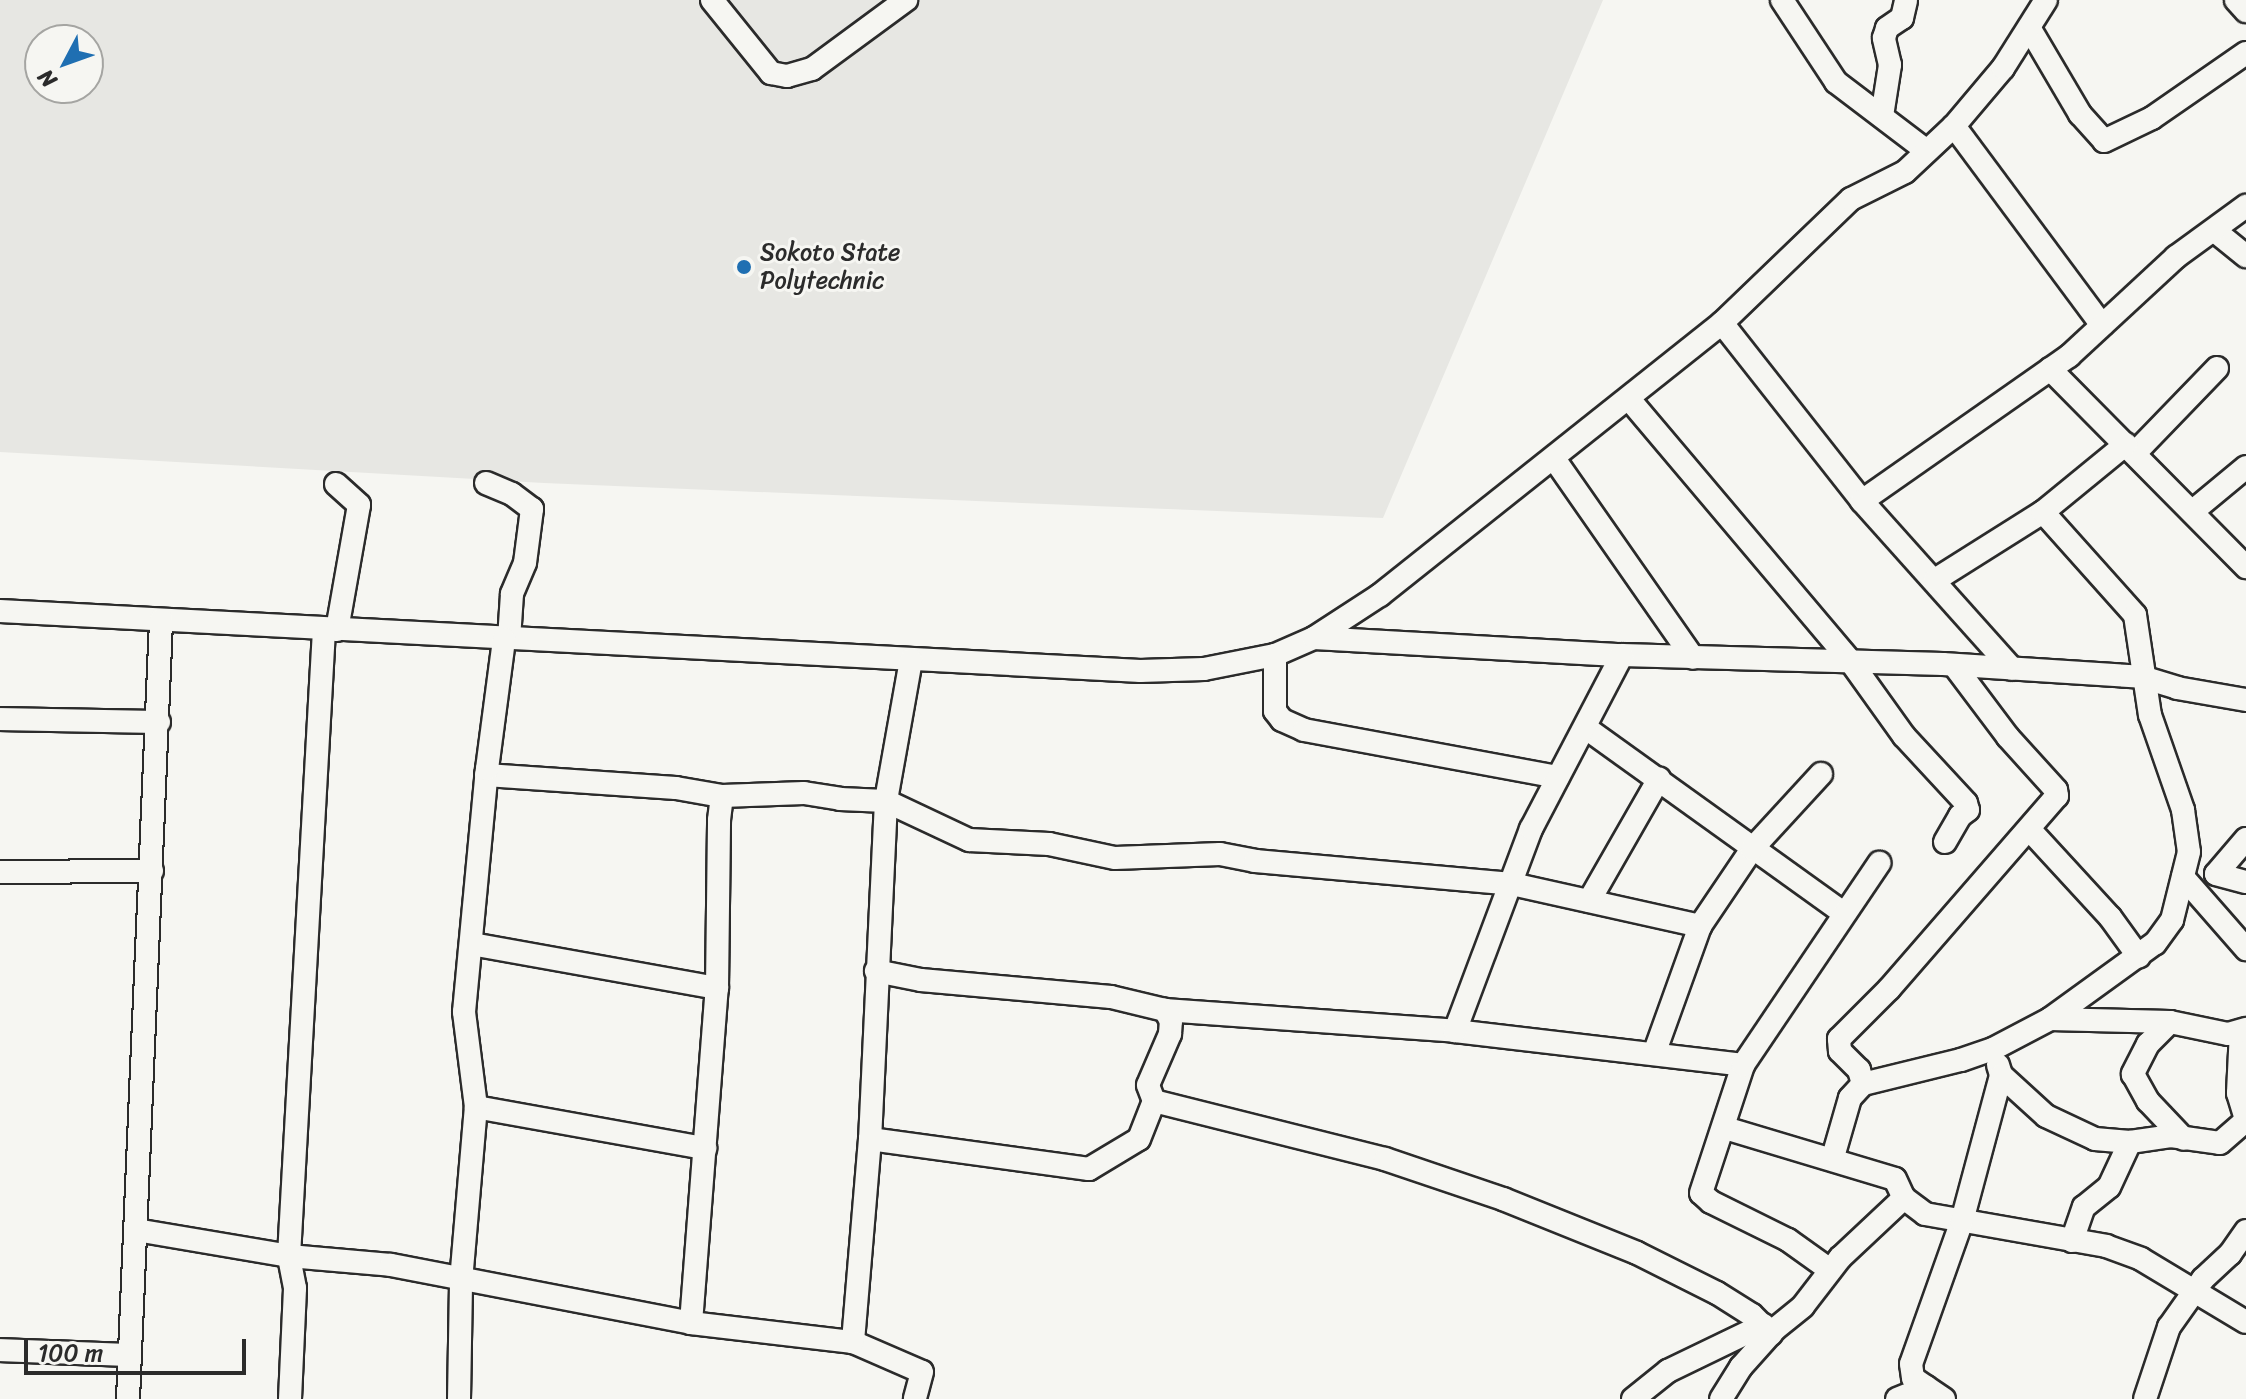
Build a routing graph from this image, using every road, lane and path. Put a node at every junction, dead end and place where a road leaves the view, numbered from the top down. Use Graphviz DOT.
graph roads {
  1 [pos="712,0"];
  2 [pos="1782,0"];
  3 [pos="1906,0"];
  4 [pos="2046,0"];
  5 [pos="2236,0"];
  6 [pos="903,1"];
  7 [pos="2246,11"];
  8 [pos="2030,29"];
  9 [pos="2244,60"];
  10 [pos="1882,116"];
  11 [pos="1954,126"];
  12 [pos="1927,151"];
  13 [pos="2246,206"];
  14 [pos="2215,231"];
  15 [pos="2246,256"];
  16 [pos="1722,323"];
  17 [pos="2102,325"];
  18 [pos="2217,368"];
  19 [pos="2050,369"];
  20 [pos="1629,399"];
  21 [pos="2130,448"];
  22 [pos="1555,460"];
  23 [pos="2246,467"];
  24 [pos="486,483"];
  25 [pos="336,484"];
  26 [pos="1862,501"];
  27 [pos="2193,511"];
  28 [pos="2043,512"];
  29 [pos="2246,567"];
  30 [pos="1935,580"];
  31 [pos="0,611"];
  32 [pos="161,620"];
  33 [pos="330,629"];
  34 [pos="1314,638"];
  35 [pos="507,639"];
  36 [pos="1275,655"];
  37 [pos="1622,655"];
  38 [pos="1693,658"];
  39 [pos="911,660"];
  40 [pos="1851,662"];
  41 [pos="1954,665"];
  42 [pos="2012,669"];
  43 [pos="2142,677"];
  44 [pos="2246,700"];
  45 [pos="0,719"];
  46 [pos="159,722"];
  47 [pos="1586,728"];
  48 [pos="1821,774"];
  49 [pos="486,775"];
  50 [pos="1558,777"];
  51 [pos="1659,779"];
  52 [pos="722,796"];
  53 [pos="886,801"];
  54 [pos="2029,829"];
  55 [pos="2246,839"];
  56 [pos="1945,842"];
  57 [pos="1752,849"];
  58 [pos="2189,852"];
  59 [pos="1879,863"];
  60 [pos="152,871"];
  61 [pos="0,872"];
  62 [pos="2216,874"];
  63 [pos="2183,877"];
  64 [pos="2246,882"];
  65 [pos="1512,884"];
  66 [pos="2246,899"];
  67 [pos="1589,901"];
  68 [pos="1843,913"];
  69 [pos="1700,926"];
  70 [pos="472,944"];
  71 [pos="2246,949"];
  72 [pos="2139,957"];
  73 [pos="876,971"];
  74 [pos="717,988"];
  75 [pos="1165,1010"];
  76 [pos="2050,1019"];
  77 [pos="2170,1022"];
  78 [pos="2244,1030"];
  79 [pos="1455,1031"];
  80 [pos="1993,1049"];
  81 [pos="1654,1054"];
  82 [pos="1743,1065"];
  83 [pos="2001,1075"];
  84 [pos="1863,1084"];
  85 [pos="1154,1101"];
  86 [pos="476,1107"];
  87 [pos="2246,1120"];
  88 [pos="1725,1128"];
  89 [pos="870,1139"];
  90 [pos="2184,1139"];
  91 [pos="2130,1142"];
  92 [pos="705,1148"];
  93 [pos="1833,1157"];
  94 [pos="1904,1198"];
  95 [pos="1962,1221"];
  96 [pos="136,1230"];
  97 [pos="2246,1231"];
  98 [pos="2072,1241"];
  99 [pos="289,1256"];
  100 [pos="1830,1270"];
  101 [pos="461,1281"];
  102 [pos="2192,1293"];
  103 [pos="2246,1322"];
  104 [pos="691,1323"];
  105 [pos="1767,1329"];
  106 [pos="853,1342"];
  107 [pos="0,1350"];
  108 [pos="130,1355"];
  109 [pos="1936,1393"];
  110 [pos="128,1399"];
  111 [pos="290,1399"];
  112 [pos="459,1399"];
  113 [pos="915,1399"];
  114 [pos="1633,1399"];
  115 [pos="1721,1399"];
  116 [pos="1897,1399"];
  117 [pos="2145,1399"];
  1 -- 6 [label="street"];
  2 -- 10 [label="street"];
  3 -- 10 [label="street"];
  4 -- 8 [label="street"];
  5 -- 7 [label="street"];
  8 -- 9 [label="street"];
  8 -- 11 [label="street"];
  10 -- 12 [label="street"];
  11 -- 12 [label="street"];
  11 -- 17 [label="street"];
  12 -- 16 [label="street"];
  13 -- 14 [label="street"];
  14 -- 15 [label="street"];
  14 -- 17 [label="street"];
  16 -- 20 [label="street"];
  16 -- 26 [label="street"];
  17 -- 19 [label="street"];
  18 -- 21 [label="street"];
  19 -- 21 [label="street"];
  19 -- 26 [label="street"];
  20 -- 22 [label="street"];
  20 -- 40 [label="street"];
  21 -- 27 [label="street"];
  21 -- 28 [label="street"];
  22 -- 34 [label="street"];
  22 -- 38 [label="street"];
  23 -- 27 [label="street"];
  24 -- 35 [label="street"];
  25 -- 33 [label="street"];
  26 -- 30 [label="street"];
  27 -- 29 [label="street"];
  28 -- 30 [label="street"];
  28 -- 43 [label="street"];
  30 -- 42 [label="street"];
  31 -- 32 [label="street"];
  32 -- 33 [label="street"];
  32 -- 46 [label="street"];
  33 -- 35 [label="street"];
  33 -- 99 [label="street"];
  34 -- 36 [label="street"];
  34 -- 37 [label="street"];
  35 -- 39 [label="street"];
  35 -- 49 [label="street"];
  36 -- 39 [label="street"];
  36 -- 50 [label="street"];
  37 -- 38 [label="street"];
  37 -- 47 [label="street"];
  38 -- 40 [label="street"];
  39 -- 53 [label="street"];
  40 -- 41 [label="street"];
  40 -- 56 [label="street"];
  41 -- 42 [label="street"];
  41 -- 54 [label="street"];
  42 -- 43 [label="street"];
  43 -- 44 [label="street"];
  43 -- 58 [label="street"];
  45 -- 46 [label="street"];
  46 -- 60 [label="street"];
  47 -- 50 [label="street"];
  47 -- 51 [label="street"];
  48 -- 57 [label="street"];
  49 -- 52 [label="street"];
  49 -- 70 [label="street"];
  50 -- 65 [label="street"];
  51 -- 57 [label="street"];
  51 -- 67 [label="street"];
  52 -- 53 [label="street"];
  52 -- 74 [label="street"];
  53 -- 65 [label="street"];
  53 -- 73 [label="street"];
  54 -- 72 [label="street"];
  54 -- 84 [label="street"];
  55 -- 62 [label="street"];
  57 -- 68 [label="street"];
  57 -- 69 [label="street"];
  58 -- 62 [label="street"];
  58 -- 63 [label="street"];
  59 -- 68 [label="street"];
  60 -- 61 [label="street"];
  60 -- 96 [label="street"];
  62 -- 64 [label="street"];
  62 -- 66 [label="street"];
  63 -- 71 [label="street"];
  63 -- 72 [label="street"];
  65 -- 67 [label="street"];
  65 -- 79 [label="street"];
  67 -- 69 [label="street"];
  68 -- 82 [label="street"];
  69 -- 81 [label="street"];
  70 -- 74 [label="street"];
  70 -- 86 [label="street"];
  72 -- 76 [label="street"];
  73 -- 75 [label="street"];
  73 -- 89 [label="street"];
  74 -- 92 [label="street"];
  75 -- 79 [label="street"];
  75 -- 85 [label="street"];
  76 -- 77 [label="street"];
  76 -- 80 [label="street"];
  77 -- 78 [label="street"];
  77 -- 90 [label="street"];
  78 -- 87 [label="street"];
  79 -- 81 [label="street"];
  80 -- 83 [label="street"];
  80 -- 84 [label="street"];
  81 -- 82 [label="street"];
  82 -- 88 [label="street"];
  83 -- 91 [label="street"];
  83 -- 95 [label="street"];
  84 -- 93 [label="street"];
  85 -- 89 [label="street"];
  85 -- 105 [label="street"];
  86 -- 92 [label="street"];
  86 -- 101 [label="street"];
  87 -- 90 [label="street"];
  88 -- 93 [label="street"];
  88 -- 100 [label="street"];
  89 -- 106 [label="street"];
  90 -- 91 [label="street"];
  91 -- 98 [label="street"];
  92 -- 104 [label="street"];
  93 -- 94 [label="street"];
  94 -- 95 [label="street"];
  94 -- 100 [label="street"];
  95 -- 98 [label="street"];
  95 -- 109 [label="street"];
  96 -- 99 [label="street"];
  96 -- 108 [label="street"];
  97 -- 102 [label="street"];
  98 -- 102 [label="street"];
  99 -- 101 [label="street"];
  99 -- 111 [label="street"];
  100 -- 105 [label="street"];
  101 -- 104 [label="street"];
  101 -- 112 [label="street"];
  102 -- 103 [label="street"];
  102 -- 117 [label="street"];
  104 -- 106 [label="street"];
  105 -- 114 [label="street"];
  105 -- 115 [label="street"];
  106 -- 113 [label="street"];
  107 -- 108 [label="street"];
  108 -- 110 [label="street"];
  109 -- 116 [label="street"];
}
